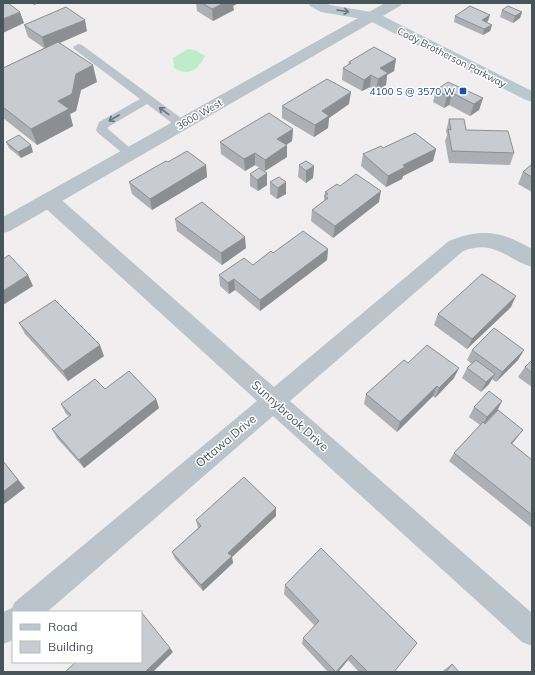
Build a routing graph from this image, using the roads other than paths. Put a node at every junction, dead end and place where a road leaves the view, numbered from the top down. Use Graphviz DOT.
graph roads {
  1 [pos="315,3"];
  2 [pos="362,3"];
  3 [pos="395,3"];
  4 [pos="372,16"];
  5 [pos="78,47"];
  6 [pos="532,97"];
  7 [pos="147,99"];
  8 [pos="181,124"];
  9 [pos="130,153"];
  10 [pos="49,200"];
  11 [pos="3,226"];
  12 [pos="532,259"];
  13 [pos="273,401"];
  14 [pos="26,611"];
  15 [pos="12,623"];
  16 [pos="3,630"];
  17 [pos="532,632"];
  1 -- 4 [label="main road, one-way"];
  2 -- 4 [label="main road"];
  3 -- 4 [label="street, 3600 West"];
  4 -- 6 [label="main road, Cody Brotherson Parkway"];
  4 -- 8 [label="street, 3600 West"];
  5 -- 7 [label="lane"];
  8 -- 7 [label="lane, one-way"];
  7 -- 9 [label="lane, one-way"];
  8 -- 9 [label="street, 3600 West"];
  9 -- 10 [label="street, 3600 West"];
  10 -- 11 [label="street, 3600 West"];
  10 -- 13 [label="street, Sunnybrook Drive"];
  12 -- 13 [label="street, Ottawa Drive"];
  13 -- 14 [label="street, Ottawa Drive"];
  13 -- 17 [label="street, Sunnybrook Drive"];
  15 -- 16 [label="street"];
}
